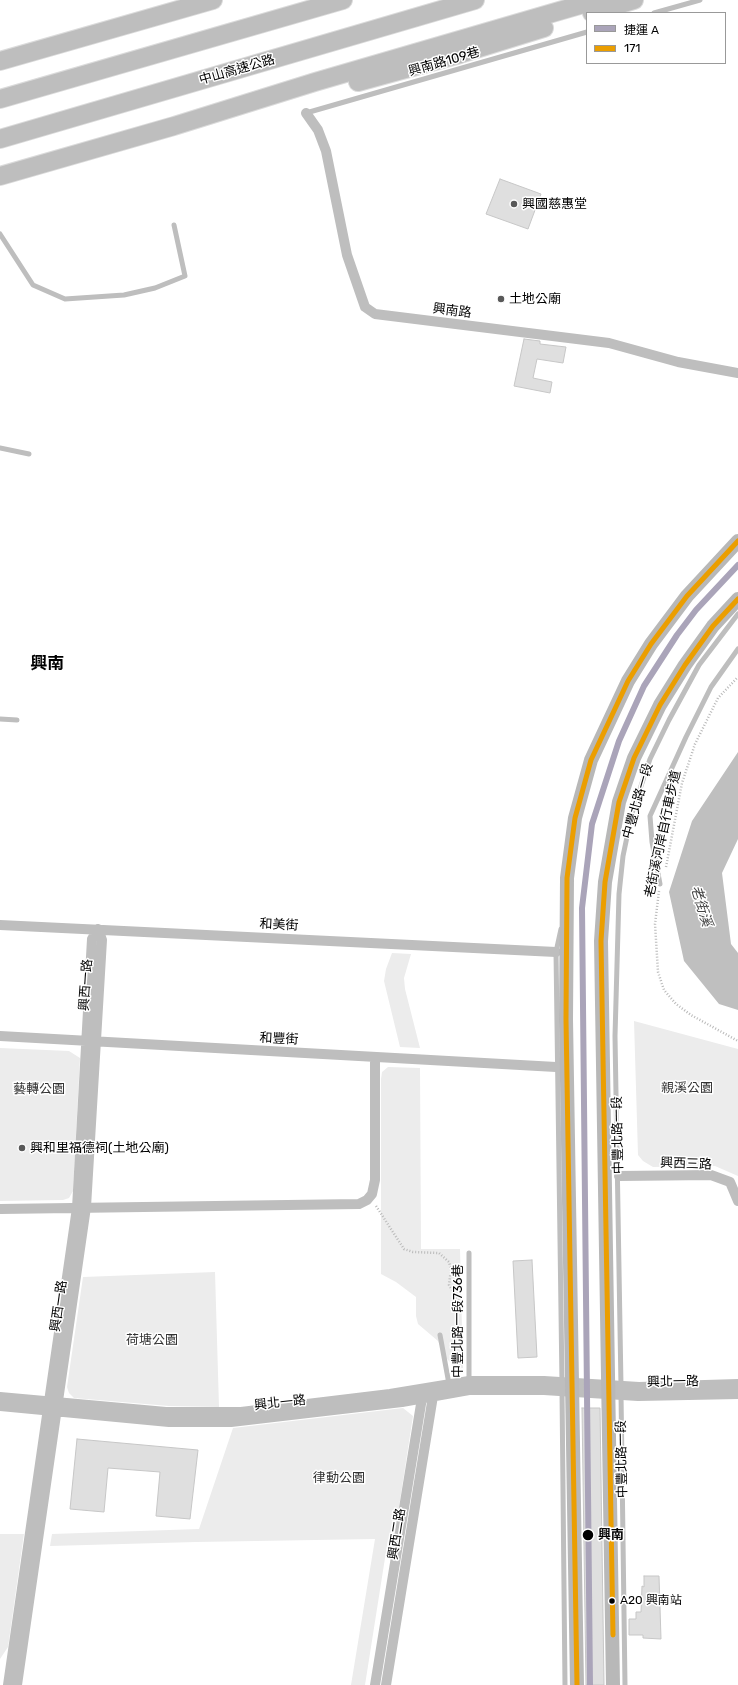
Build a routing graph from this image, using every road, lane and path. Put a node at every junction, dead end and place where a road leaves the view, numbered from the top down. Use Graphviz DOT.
graph roads {
  1 [pos="213,0"];
  2 [pos="343,0"];
  3 [pos="475,0"];
  4 [pos="597,0"];
  5 [pos="634,0"];
  6 [pos="700,0"];
  7 [pos="595,12"];
  8 [pos="658,12"];
  9 [pos="586,15"];
  10 [pos="586,32"];
  11 [pos="0,61"];
  12 [pos="0,99"];
  13 [pos="306,113"];
  14 [pos="174,126"];
  15 [pos="0,139"];
  16 [pos="0,176"];
  17 [pos="174,225"];
  18 [pos="0,234"];
  19 [pos="738,373"];
  20 [pos="0,448"];
  21 [pos="29,454"];
  22 [pos="738,540"];
  23 [pos="738,599"];
  24 [pos="738,614"];
  25 [pos="738,649"];
  26 [pos="738,677"];
  27 [pos="0,719"];
  28 [pos="17,720"];
  29 [pos="660,884"];
  30 [pos="567,905"];
  31 [pos="0,925"];
  32 [pos="98,929"];
  33 [pos="556,952"];
  34 [pos="0,1036"];
  35 [pos="91,1041"];
  36 [pos="738,1041"];
  37 [pos="375,1058"];
  38 [pos="556,1067"];
  39 [pos="619,1176"];
  40 [pos="370,1197"];
  41 [pos="738,1201"];
  42 [pos="82,1207"];
  43 [pos="0,1210"];
  44 [pos="469,1253"];
  45 [pos="460,1308"];
  46 [pos="440,1335"];
  47 [pos="449,1384"];
  48 [pos="738,1384"];
  49 [pos="469,1385"];
  50 [pos="568,1387"];
  51 [pos="615,1391"];
  52 [pos="430,1392"];
  53 [pos="738,1394"];
  54 [pos="0,1397"];
  55 [pos="422,1398"];
  56 [pos="0,1406"];
  57 [pos="54,1407"];
  58 [pos="15,1668"];
  59 [pos="0,1669"];
  60 [pos="8,1685"];
  61 [pos="17,1685"];
  62 [pos="375,1685"];
  63 [pos="386,1685"];
  64 [pos="565,1685"];
  65 [pos="577,1685"];
  66 [pos="613,1685"];
  67 [pos="625,1685"];
  1 -- 11 [label="highway"];
  2 -- 12 [label="highway"];
  3 -- 15 [label="highway, 中山高速公路"];
  4 -- 14 [label="highway"];
  5 -- 7 [label="highway"];
  6 -- 8 [label="lane"];
  9 -- 14 [label="highway"];
  10 -- 13 [label="lane, 興南路109巷"];
  13 -- 19 [label="street, 興南路"];
  14 -- 16 [label="highway"];
  17 -- 18 [label="lane"];
  20 -- 21 [label="lane"];
  22 -- 30 [label="main road"];
  23 -- 51 [label="main road, 中豐北路一段"];
  24 -- 39 [label="lane, 中豐北路一段"];
  25 -- 29 [label="lane"];
  26 -- 29 [label="path, 老街溪河岸自行車步道"];
  27 -- 28 [label="lane"];
  29 -- 36 [label="path, 老街溪河岸自行車步道"];
  30 -- 33 [label="lane"];
  30 -- 50 [label="main road"];
  31 -- 32 [label="street, 和美街"];
  32 -- 33 [label="street, 和美街"];
  32 -- 35 [label="street, 興西一路"];
  33 -- 38 [label="lane"];
  34 -- 35 [label="street, 和豐街"];
  35 -- 37 [label="street, 和豐街"];
  35 -- 42 [label="street, 興西一路"];
  37 -- 38 [label="street, 和豐街"];
  37 -- 40 [label="street"];
  38 -- 50 [label="lane"];
  39 -- 41 [label="street, 興西三路"];
  39 -- 51 [label="lane, 中豐北路一段"];
  40 -- 42 [label="street"];
  40 -- 45 [label="path"];
  42 -- 43 [label="street"];
  42 -- 57 [label="street, 興西一路"];
  44 -- 49 [label="lane, 中豐北路一段736巷"];
  46 -- 47 [label="lane"];
  47 -- 49 [label="street"];
  47 -- 52 [label="street"];
  48 -- 51 [label="street"];
  49 -- 50 [label="street, 興北一路"];
  49 -- 52 [label="street, 興北一路"];
  50 -- 51 [label="street, 興北一路"];
  50 -- 64 [label="lane"];
  50 -- 65 [label="main road"];
  51 -- 53 [label="street, 興北一路"];
  51 -- 66 [label="main road, 中豐北路一段"];
  51 -- 67 [label="lane, 中豐北路一段"];
  52 -- 55 [label="street, 興北一路"];
  52 -- 57 [label="street"];
  52 -- 63 [label="street, 興西二路"];
  54 -- 57 [label="street"];
  55 -- 57 [label="street, 興北一路"];
  55 -- 62 [label="street"];
  56 -- 57 [label="street, 興北一路"];
  57 -- 58 [label="street, 興西一路"];
  58 -- 59 [label="street"];
  58 -- 60 [label="street"];
  58 -- 61 [label="street"];
}
